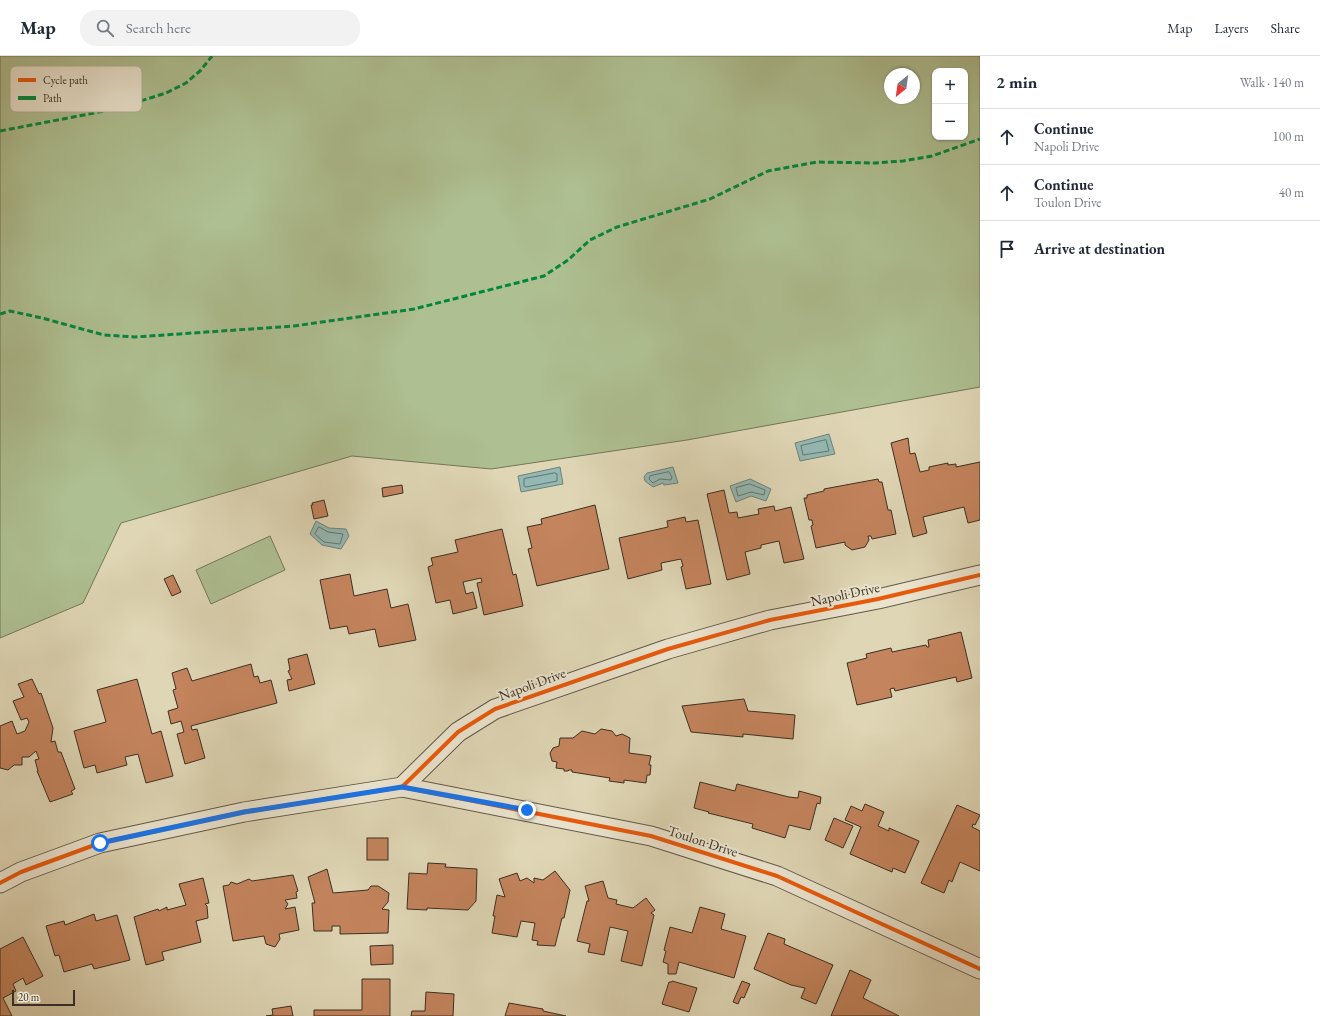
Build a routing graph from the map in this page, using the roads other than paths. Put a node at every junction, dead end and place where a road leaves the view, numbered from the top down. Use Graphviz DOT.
graph roads {
  1 [pos="980,575"];
  2 [pos="402,787"];
  3 [pos="0,883"];
  4 [pos="980,969"];
  1 -- 2 [label="street, Napoli Drive"];
  2 -- 3 [label="street"];
  2 -- 4 [label="street, Toulon Drive"];
}
